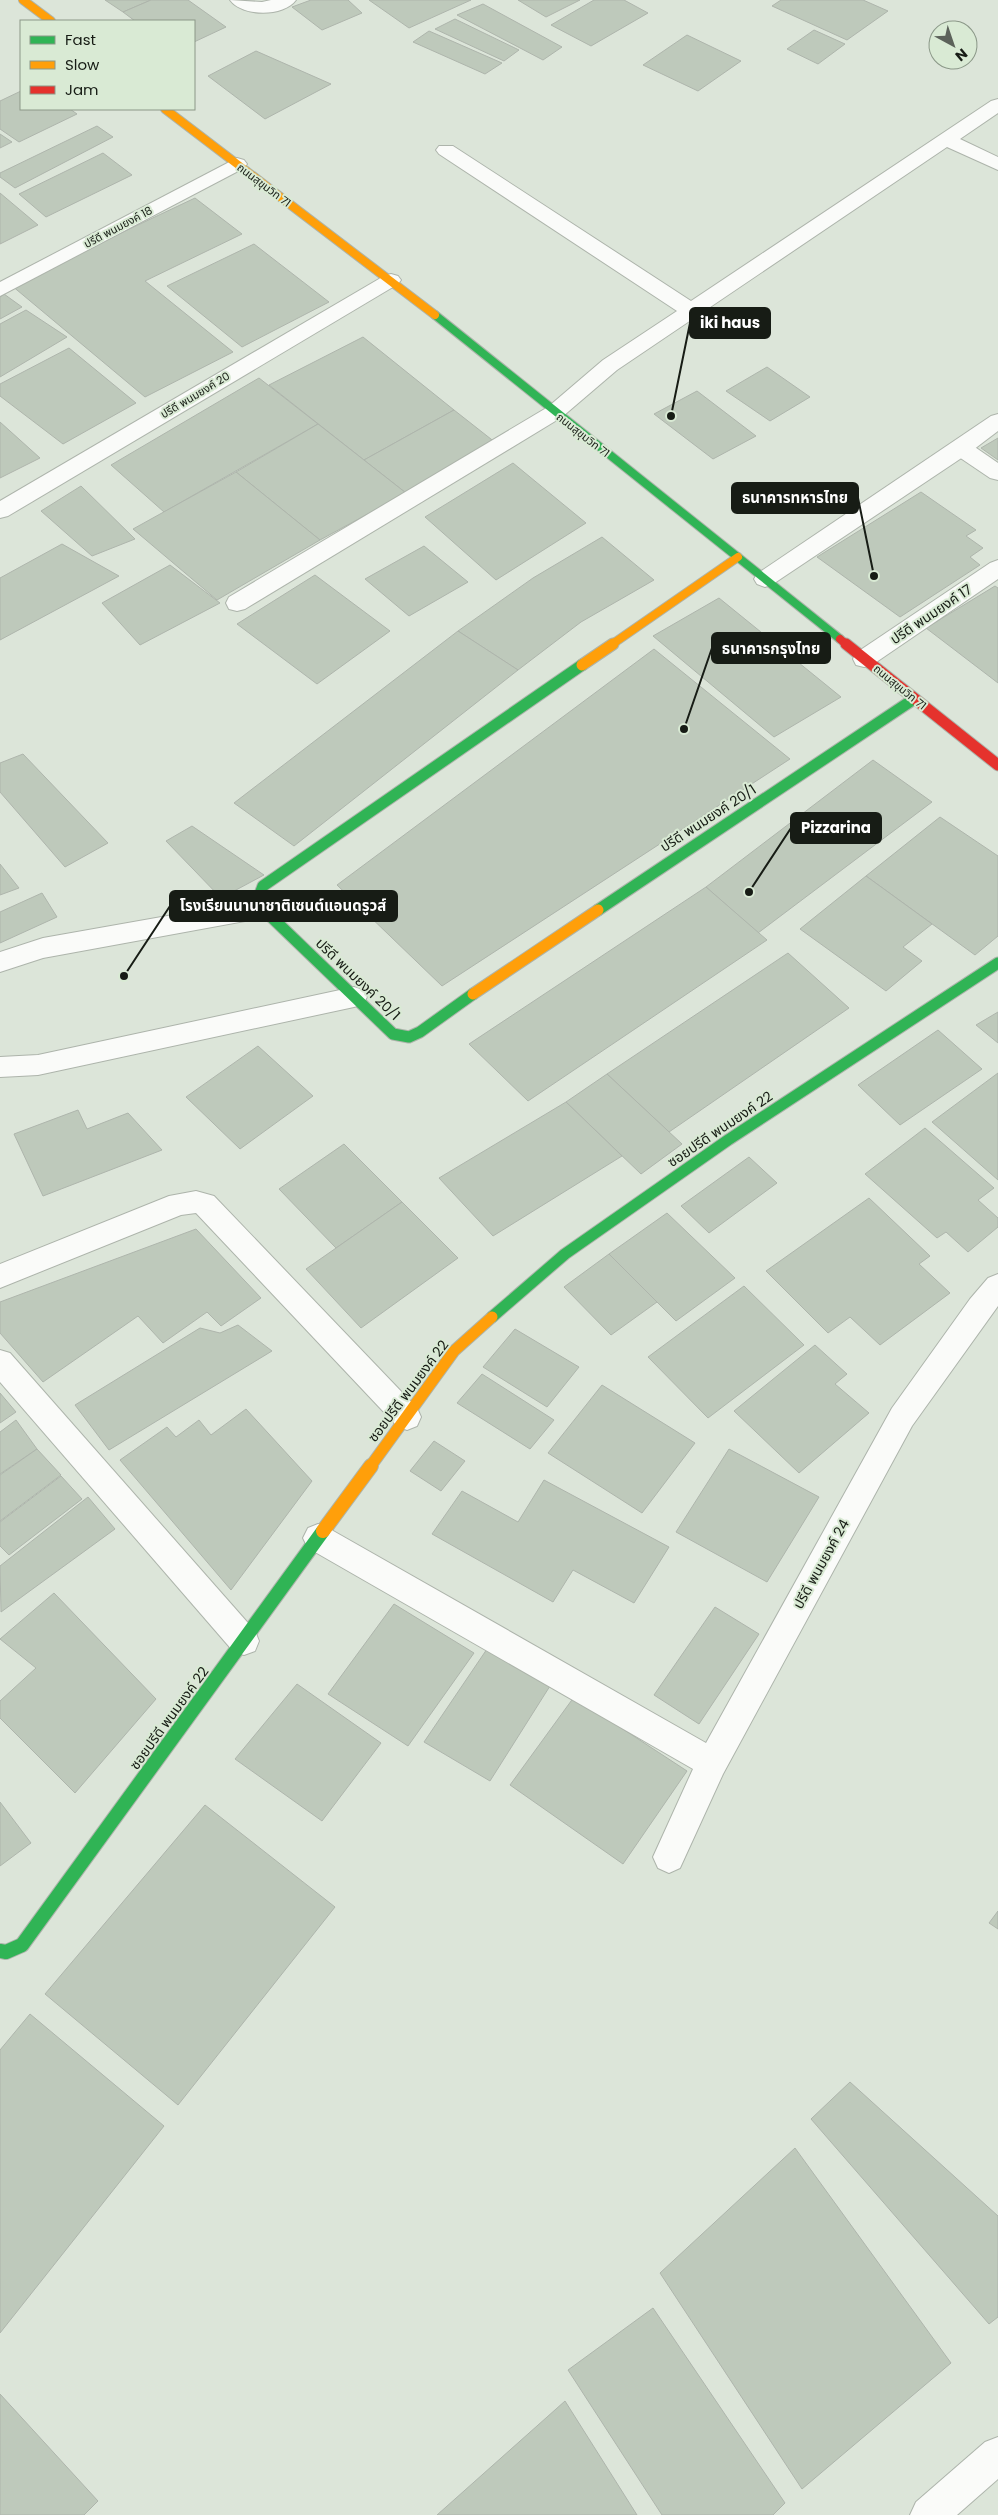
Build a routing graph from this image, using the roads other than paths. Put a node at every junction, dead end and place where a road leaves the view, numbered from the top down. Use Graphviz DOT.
graph roads {
  1 [pos="23,0"];
  2 [pos="239,0"];
  3 [pos="287,0"];
  4 [pos="50,20"];
  5 [pos="998,106"];
  6 [pos="166,110"];
  7 [pos="947,140"];
  8 [pos="446,150"];
  9 [pos="237,164"];
  10 [pos="998,164"];
  11 [pos="391,280"];
  12 [pos="0,290"];
  13 [pos="692,310"];
  14 [pos="555,412"];
  15 [pos="998,421"];
  16 [pos="961,448"];
  17 [pos="998,473"];
  18 [pos="0,511"];
  19 [pos="738,558"];
  20 [pos="998,568"];
  21 [pos="765,579"];
  22 [pos="237,603"];
  23 [pos="864,659"];
  24 [pos="914,700"];
  25 [pos="998,765"];
  26 [pos="263,909"];
  27 [pos="0,962"];
  28 [pos="998,963"];
  29 [pos="354,998"];
  30 [pos="0,1067"];
  31 [pos="0,1276"];
  32 [pos="998,1286"];
  33 [pos="0,1362"];
  34 [pos="407,1417"];
  35 [pos="318,1538"];
  36 [pos="244,1641"];
  37 [pos="712,1763"];
  38 [pos="669,1857"];
  39 [pos="0,1952"];
  40 [pos="998,2455"];
  41 [pos="929,2515"];
  1 -- 4 [label="street"];
  2 -- 3 [label="street"];
  5 -- 7 [label="street"];
  6 -- 9 [label="street, ถนนสุขุมวิท 71"];
  7 -- 10 [label="street"];
  7 -- 13 [label="street"];
  8 -- 13 [label="street"];
  9 -- 11 [label="street, ถนนสุขุมวิท 71"];
  9 -- 12 [label="street, ปรีดี พนมยงค์ 18"];
  11 -- 14 [label="street, ถนนสุขุมวิท 71"];
  11 -- 18 [label="street, ปรีดี พนมยงค์ 20"];
  13 -- 14 [label="street"];
  14 -- 19 [label="street, ถนนสุขุมวิท 71"];
  14 -- 22 [label="street"];
  15 -- 16 [label="street"];
  16 -- 17 [label="street"];
  16 -- 21 [label="street"];
  19 -- 21 [label="street, ถนนสุขุมวิท 71"];
  19 -- 26 [label="street"];
  20 -- 23 [label="street, ปรีดี พนมยงค์ 17"];
  21 -- 23 [label="street, ถนนสุขุมวิท 71"];
  23 -- 24 [label="street, ถนนสุขุมวิท 71"];
  24 -- 25 [label="street, ถนนสุขุมวิท 71"];
  24 -- 29 [label="street, ปรีดี พนมยงค์ 20/1"];
  26 -- 27 [label="street"];
  26 -- 29 [label="street, ปรีดี พนมยงค์ 20/1"];
  28 -- 34 [label="street, ซอยปรีดี พนมยงค์ 22"];
  29 -- 30 [label="street"];
  31 -- 34 [label="street"];
  32 -- 37 [label="street, ปรีดี พนมยงค์ 24"];
  33 -- 36 [label="street"];
  34 -- 35 [label="street, ซอยปรีดี พนมยงค์ 22"];
  35 -- 36 [label="street, ซอยปรีดี พนมยงค์ 22"];
  35 -- 37 [label="street"];
  36 -- 39 [label="street, ซอยปรีดี พนมยงค์ 22"];
  37 -- 38 [label="street, ปรีดี พนมยงค์ 24"];
  40 -- 41 [label="street"];
}
